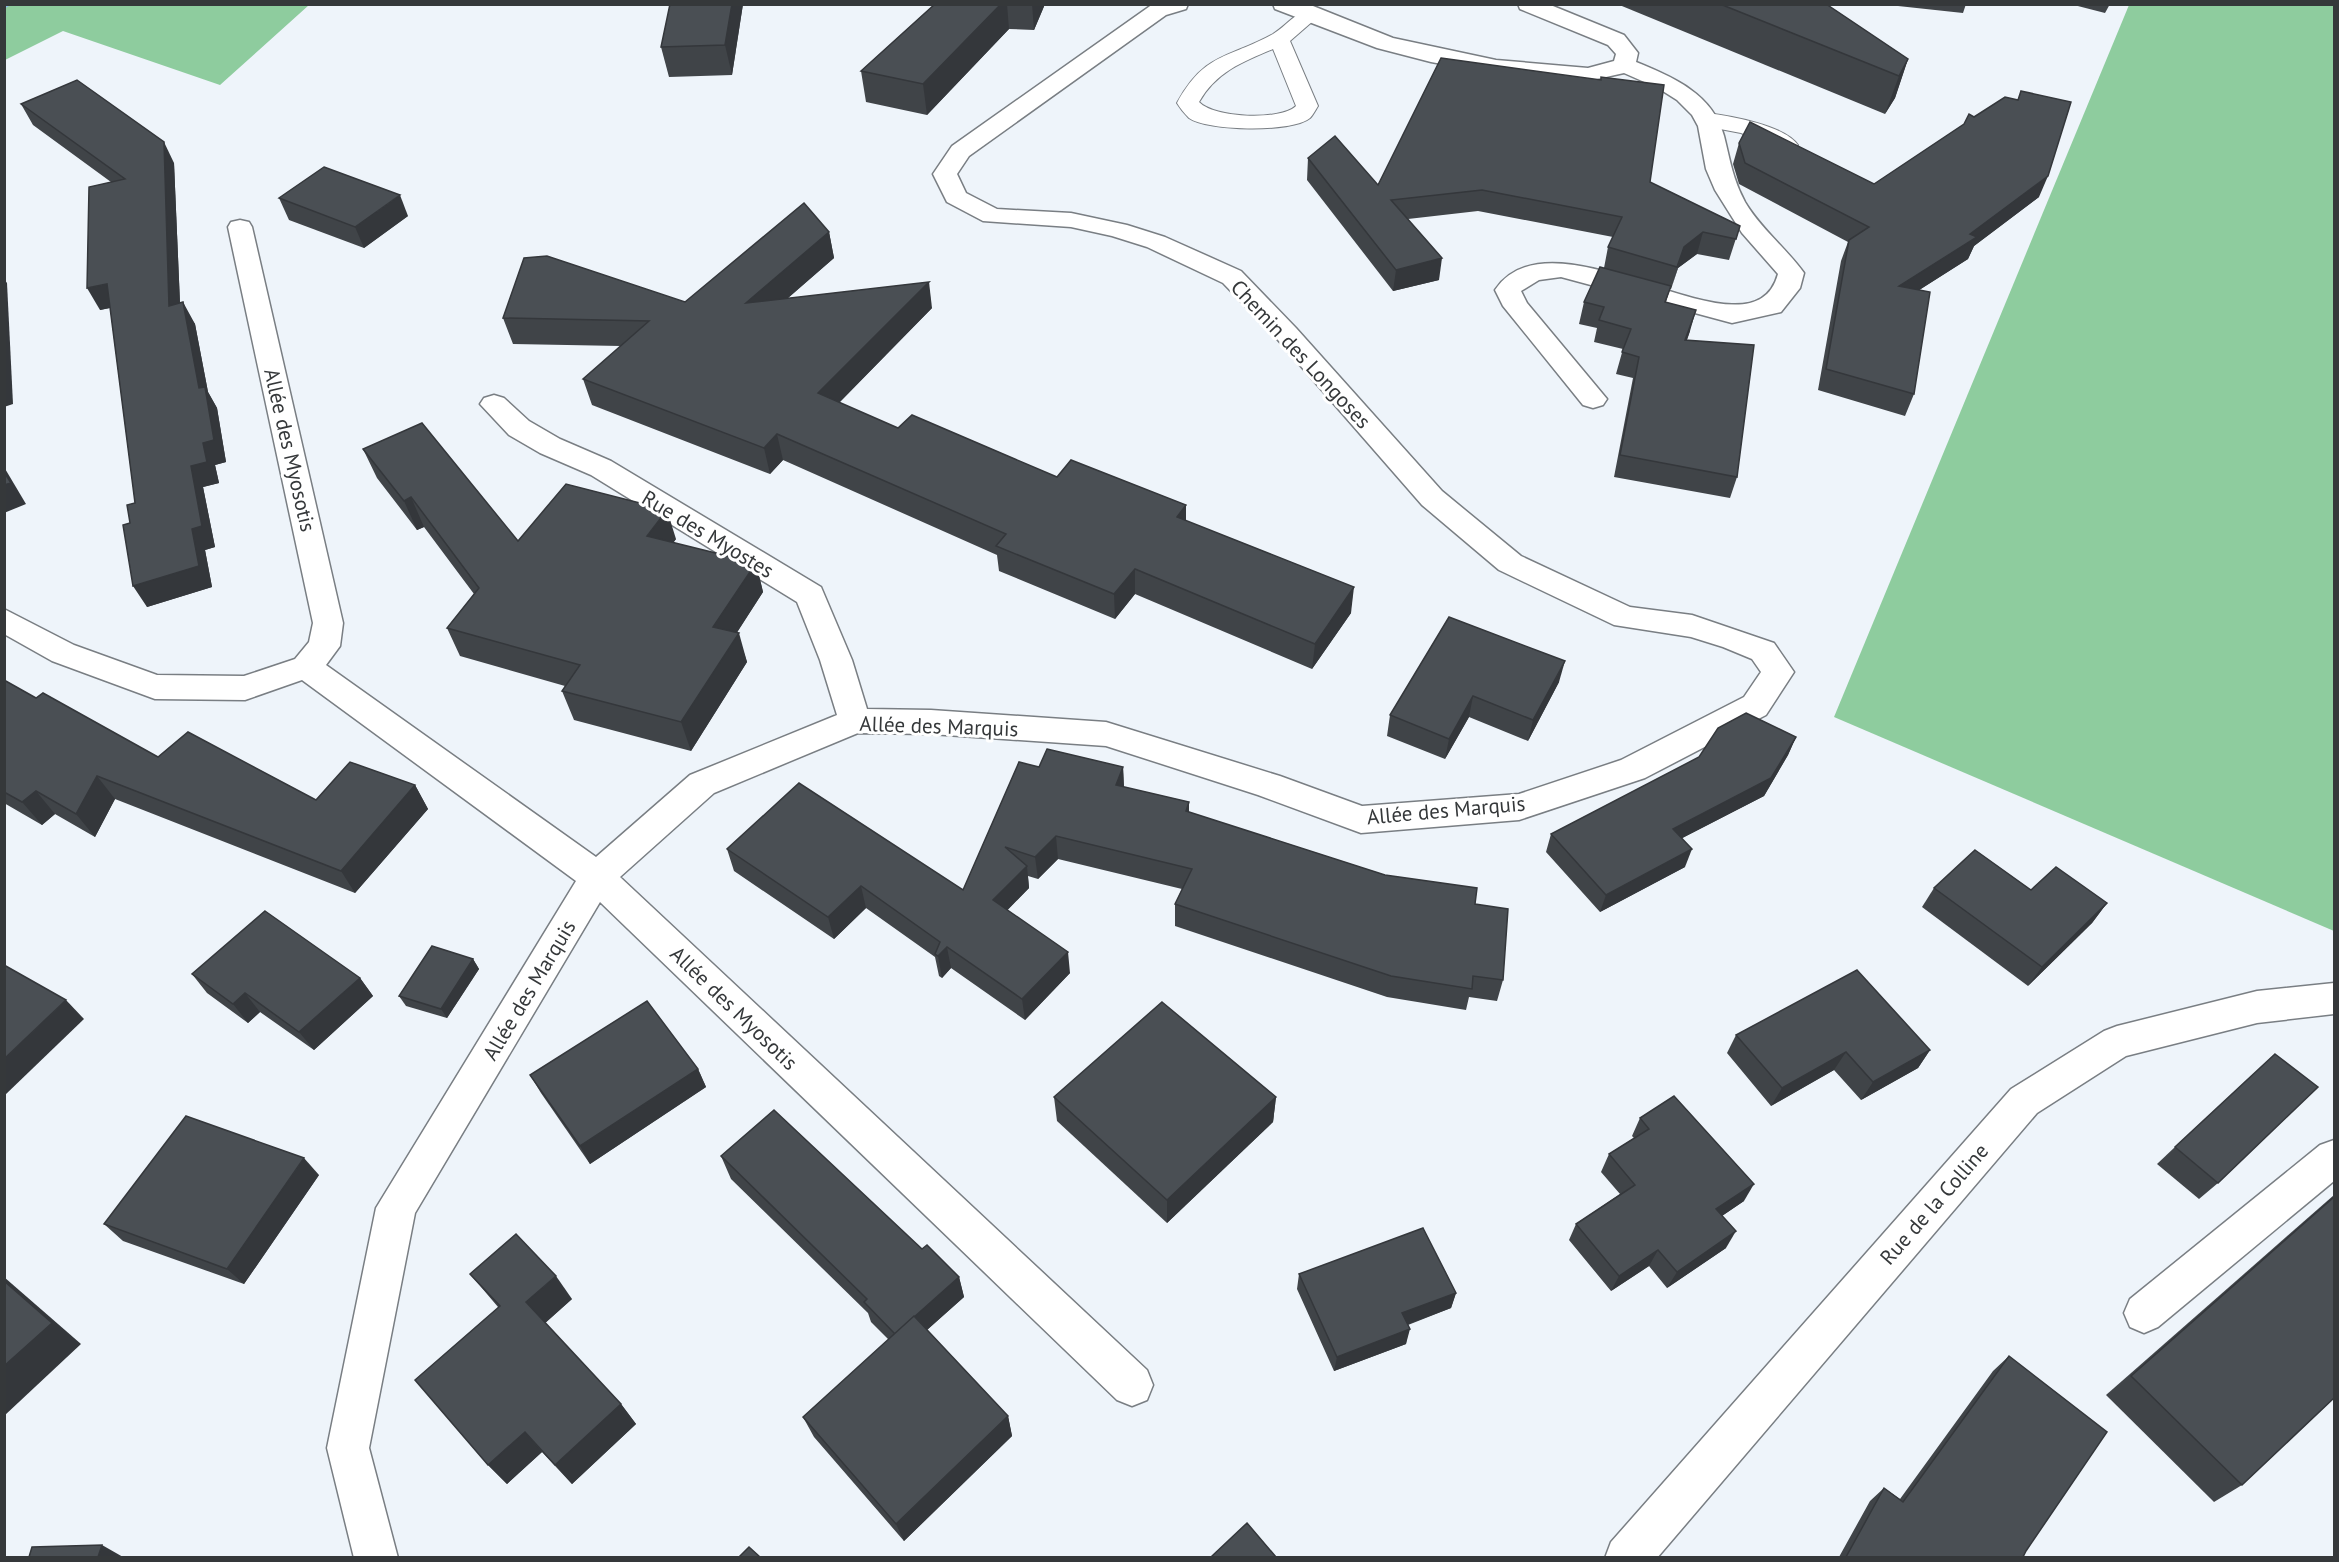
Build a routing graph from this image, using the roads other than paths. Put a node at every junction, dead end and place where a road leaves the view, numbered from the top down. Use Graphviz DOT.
graph roads {
  1 [pos="1178,4"];
  2 [pos="1282,4"];
  3 [pos="1528,4"];
  4 [pos="1311,14"];
  5 [pos="1279,39"];
  6 [pos="1624,65"];
  7 [pos="1707,120"];
  8 [pos="1802,153"];
  9 [pos="240,227"];
  10 [pos="1593,399"];
  11 [pos="494,404"];
  12 [pos="4,620"];
  13 [pos="1763,651"];
  14 [pos="306,667"];
  15 [pos="855,721"];
  16 [pos="597,877"];
  17 [pos="2334,999"];
  18 [pos="2334,1158"];
  19 [pos="2144,1312"];
  20 [pos="1132,1385"];
  21 [pos="376,1557"];
  22 [pos="1627,1557"];
  1 -- 13 [label="street, Chemin des Longoses"];
  2 -- 4 [label="street"];
  3 -- 6 [label="street"];
  4 -- 5 [label="lane"];
  4 -- 6 [label="street"];
  5 -- 5 [label="lane"];
  6 -- 7 [label="street"];
  7 -- 8 [label="lane"];
  7 -- 10 [label="street"];
  9 -- 14 [label="street, Allée des Myosotis"];
  11 -- 15 [label="street, Rue des Myostes"];
  12 -- 14 [label="street"];
  13 -- 15 [label="street, Allée des Marquis"];
  14 -- 16 [label="street, Allée des Myosotis"];
  15 -- 16 [label="street, Allée des Marquis"];
  16 -- 20 [label="street, Allée des Myosotis"];
  16 -- 21 [label="street, Allée des Marquis"];
  17 -- 22 [label="street, Rue de la Colline"];
  18 -- 19 [label="street"];
}
